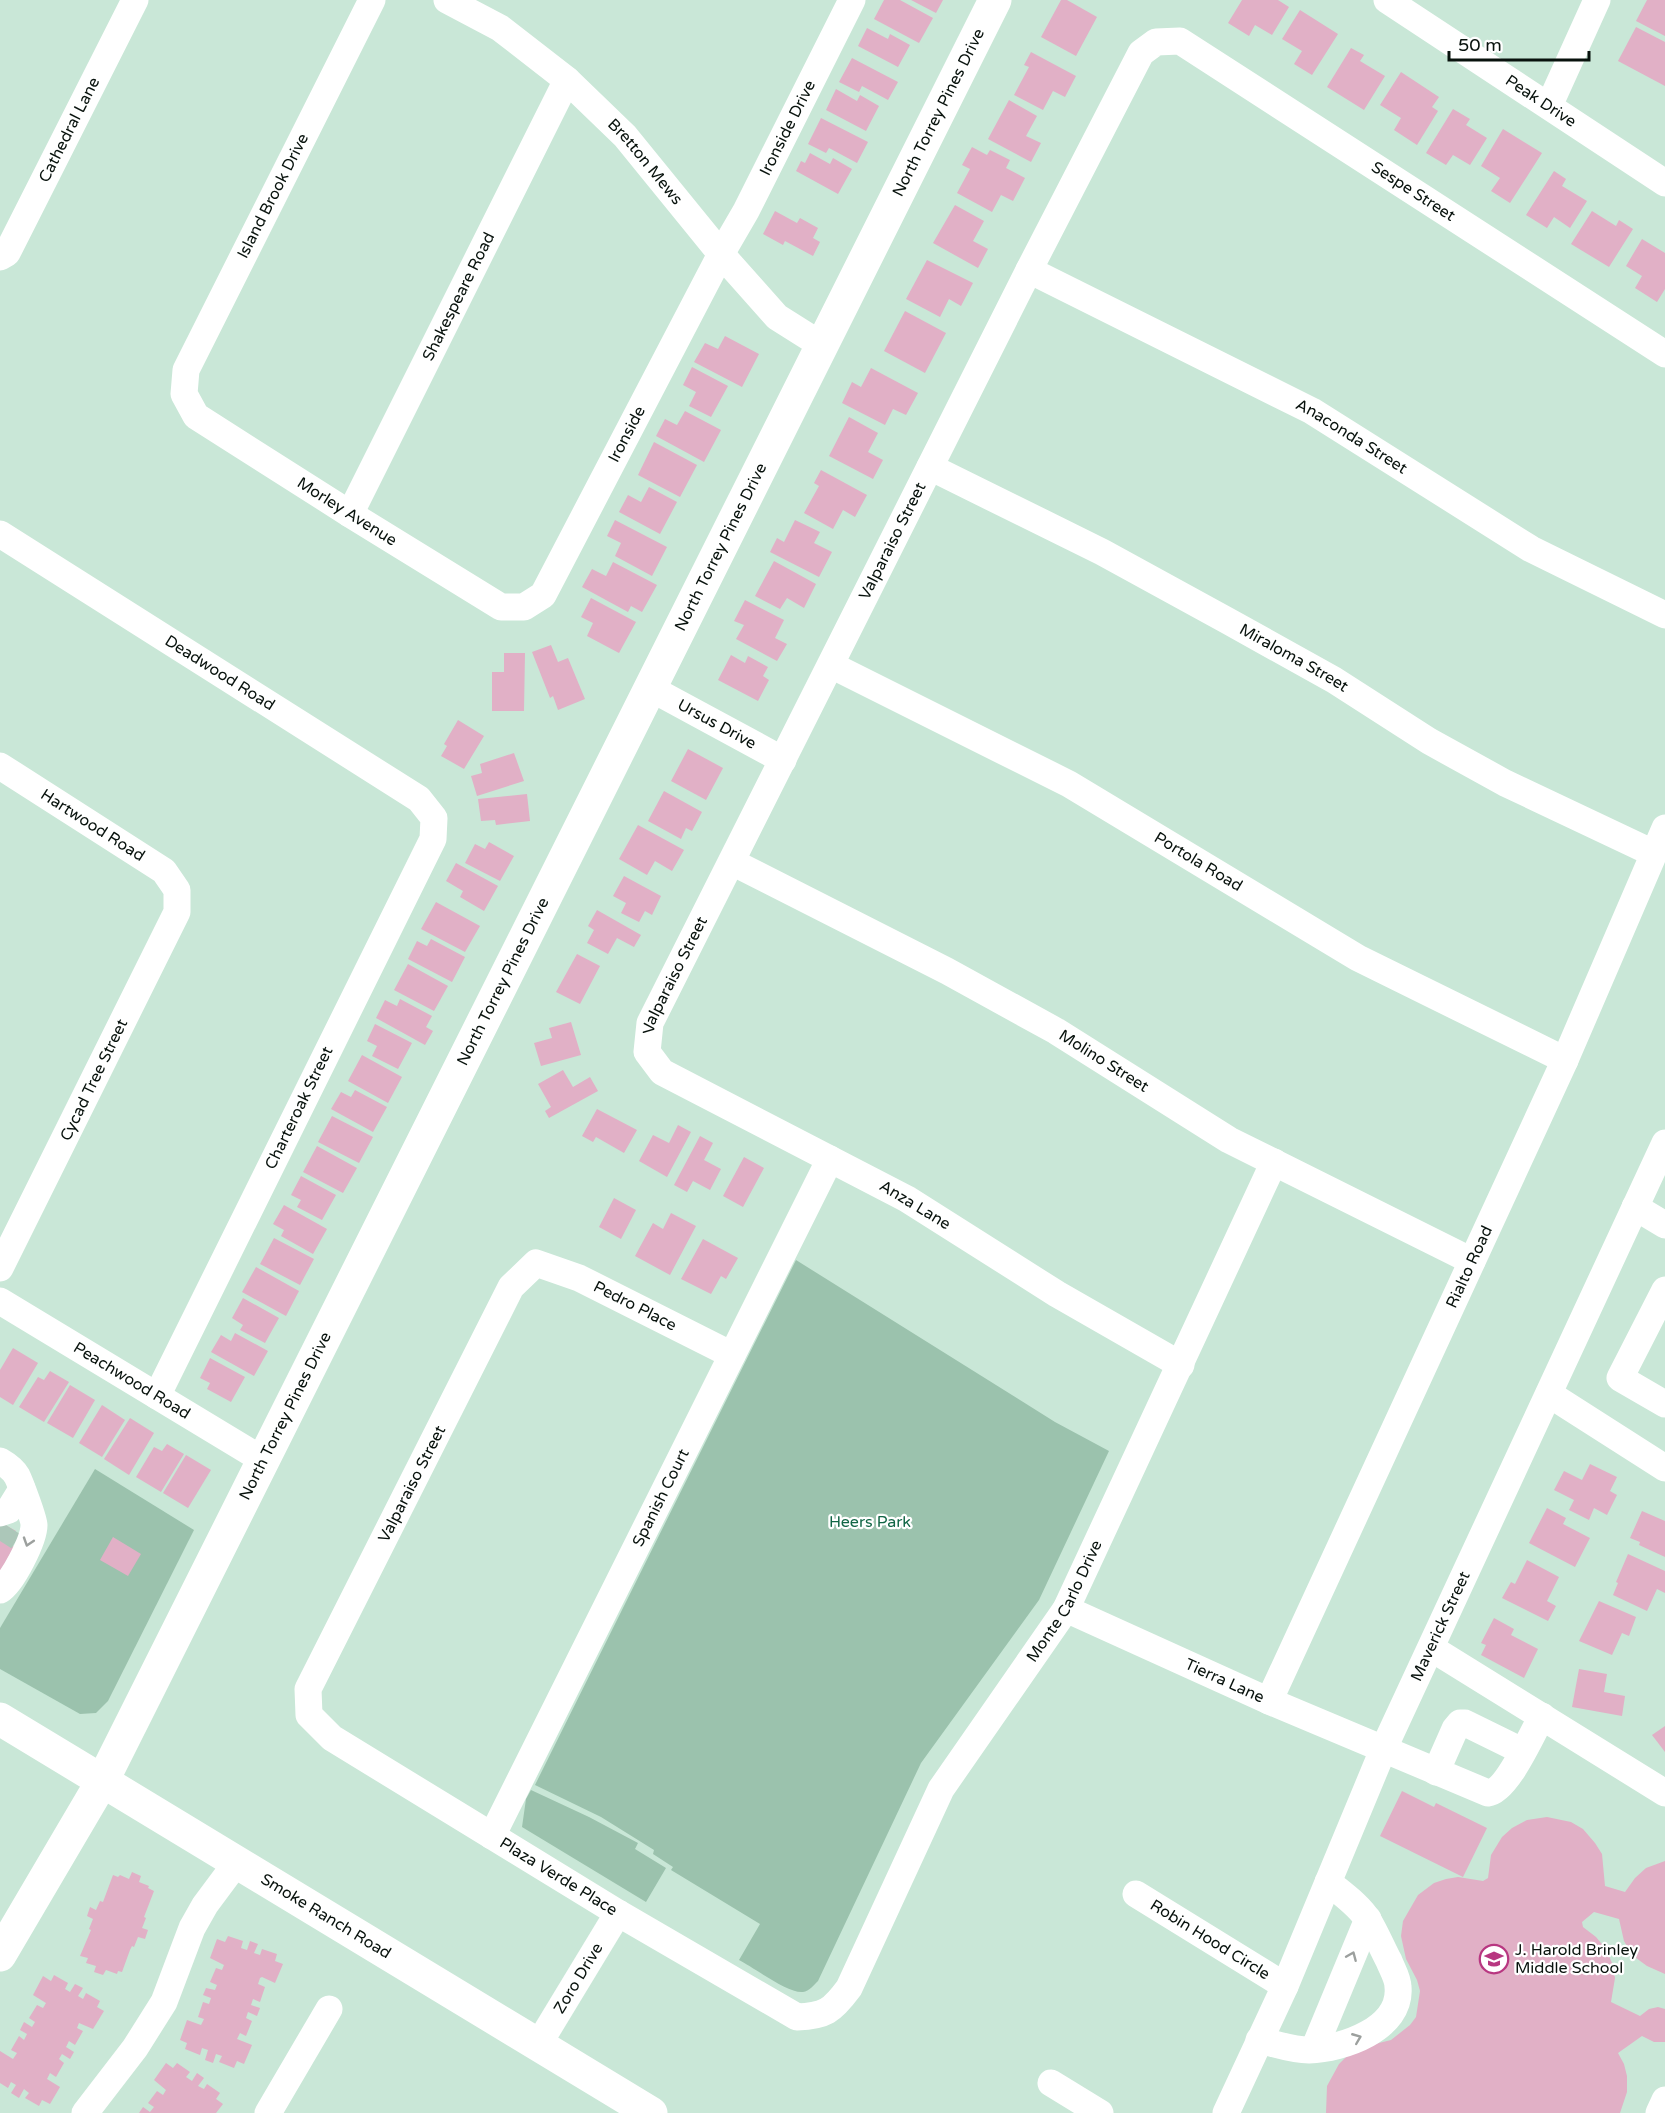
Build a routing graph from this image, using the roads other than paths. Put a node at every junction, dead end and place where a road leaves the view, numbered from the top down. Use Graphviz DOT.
graph roads {
  1 [pos="135,0"];
  2 [pos="372,0"];
  3 [pos="447,0"];
  4 [pos="852,0"];
  5 [pos="995,0"];
  6 [pos="1388,0"];
  7 [pos="1586,3"];
  8 [pos="1156,42"];
  9 [pos="567,80"];
  10 [pos="1549,106"];
  11 [pos="1665,183"];
  12 [pos="721,254"];
  13 [pos="0,257"];
  14 [pos="1029,270"];
  15 [pos="823,346"];
  16 [pos="1665,354"];
  17 [pos="184,394"];
  18 [pos="930,467"];
  19 [pos="350,514"];
  20 [pos="0,534"];
  21 [pos="524,607"];
  22 [pos="1665,615"];
  23 [pos="831,665"];
  24 [pos="650,688"];
  25 [pos="783,760"];
  26 [pos="0,766"];
  27 [pos="434,818"];
  28 [pos="1665,828"];
  29 [pos="1653,853"];
  30 [pos="732,862"];
  31 [pos="177,890"];
  32 [pos="647,1052"];
  33 [pos="1565,1059"];
  34 [pos="1665,1143"];
  35 [pos="830,1159"];
  36 [pos="1274,1162"];
  37 [pos="1635,1207"];
  38 [pos="1665,1225"];
  39 [pos="1472,1261"];
  40 [pos="536,1263"];
  41 [pos="0,1268"];
  42 [pos="1665,1290"];
  43 [pos="0,1301"];
  44 [pos="732,1355"];
  45 [pos="1181,1365"];
  46 [pos="1549,1394"];
  47 [pos="157,1396"];
  48 [pos="1665,1404"];
  49 [pos="263,1460"];
  50 [pos="0,1461"];
  51 [pos="1663,1463"];
  52 [pos="10,1510"];
  53 [pos="0,1590"];
  54 [pos="1066,1610"];
  55 [pos="1431,1648"];
  56 [pos="1269,1701"];
  57 [pos="309,1715"];
  58 [pos="1542,1716"];
  59 [pos="0,1719"];
  60 [pos="1383,1750"];
  61 [pos="1522,1751"];
  62 [pos="1436,1772"];
  63 [pos="103,1780"];
  64 [pos="1665,1793"];
  65 [pos="492,1836"];
  66 [pos="237,1862"];
  67 [pos="1328,1882"];
  68 [pos="1136,1894"];
  69 [pos="618,1913"];
  70 [pos="1368,1919"];
  71 [pos="2,1947"];
  72 [pos="1284,1986"];
  73 [pos="329,2009"];
  74 [pos="819,2016"];
  75 [pos="1259,2040"];
  76 [pos="538,2045"];
  77 [pos="1314,2049"];
  78 [pos="1051,2083"];
  79 [pos="1665,2100"];
  80 [pos="1228,2112"];
  81 [pos="85,2113"];
  82 [pos="268,2113"];
  83 [pos="651,2113"];
  84 [pos="1100,2113"];
  85 [pos="1659,2113"];
  1 -- 13 [label="street, Cathedral Lane"];
  2 -- 17 [label="street, Island Brook Drive"];
  3 -- 9 [label="street, Bretton Mews"];
  4 -- 12 [label="street, Ironside Drive"];
  5 -- 15 [label="main road, North Torrey Pines Drive"];
  6 -- 10 [label="street, Peak Drive"];
  7 -- 10 [label="street"];
  8 -- 14 [label="street, Valparaiso Street"];
  8 -- 16 [label="street, Sespe Street"];
  9 -- 12 [label="street, Bretton Mews"];
  9 -- 19 [label="street, Shakespeare Road"];
  10 -- 11 [label="street, Peak Drive"];
  12 -- 15 [label="street, Bretton Mews"];
  12 -- 21 [label="street, Ironside"];
  14 -- 18 [label="street, Valparaiso Street"];
  14 -- 22 [label="street, Anaconda Street"];
  15 -- 24 [label="main road, North Torrey Pines Drive"];
  17 -- 19 [label="street, Morley Avenue"];
  18 -- 23 [label="street, Valparaiso Street"];
  18 -- 29 [label="street, Miraloma Street"];
  19 -- 21 [label="street, Morley Avenue"];
  20 -- 27 [label="street, Deadwood Road"];
  23 -- 25 [label="street, Valparaiso Street"];
  23 -- 33 [label="street, Portola Road"];
  24 -- 25 [label="street, Ursus Drive"];
  24 -- 49 [label="main road, North Torrey Pines Drive"];
  25 -- 30 [label="street, Valparaiso Street"];
  26 -- 31 [label="street, Hartwood Road"];
  27 -- 47 [label="street, Charteroak Street"];
  28 -- 29 [label="street, Rialto Road"];
  29 -- 33 [label="street, Rialto Road"];
  30 -- 32 [label="street, Valparaiso Street"];
  30 -- 36 [label="street, Molino Street"];
  31 -- 41 [label="street, Cycad Tree Street"];
  32 -- 35 [label="street, Anza Lane"];
  33 -- 39 [label="street, Rialto Road"];
  34 -- 37 [label="street, Maverick Street"];
  35 -- 44 [label="street, Spanish Court"];
  35 -- 45 [label="street, Anza Lane"];
  36 -- 39 [label="street, Molino Street"];
  36 -- 45 [label="street, Monte Carlo Drive"];
  37 -- 38 [label="street"];
  37 -- 46 [label="street, Maverick Street"];
  39 -- 56 [label="street, Rialto Road"];
  40 -- 44 [label="street, Pedro Place"];
  40 -- 57 [label="street, Valparaiso Street"];
  42 -- 48 [label="street"];
  43 -- 47 [label="street, Peachwood Road"];
  44 -- 65 [label="street, Spanish Court"];
  45 -- 54 [label="street, Monte Carlo Drive"];
  46 -- 51 [label="street"];
  46 -- 55 [label="street, Maverick Street"];
  47 -- 49 [label="street, Peachwood Road"];
  49 -- 63 [label="main road, North Torrey Pines Drive"];
  50 -- 52 [label="street"];
  52 -- 53 [label="street, one-way"];
  54 -- 56 [label="street, Tierra Lane"];
  54 -- 74 [label="street, Monte Carlo Drive"];
  55 -- 58 [label="street"];
  55 -- 60 [label="street, Maverick Street"];
  56 -- 60 [label="street, Tierra Lane"];
  57 -- 65 [label="street, Plaza Verde Place"];
  58 -- 61 [label="street"];
  58 -- 64 [label="street"];
  59 -- 63 [label="main road, Smoke Ranch Road"];
  60 -- 62 [label="street, Tierra Lane"];
  60 -- 67 [label="street, Maverick Street"];
  61 -- 62 [label="street, Tierra Lane"];
  61 -- 62 [label="street"];
  63 -- 66 [label="main road, Smoke Ranch Road"];
  63 -- 71 [label="main road, North Torrey Pines Drive"];
  65 -- 69 [label="street, Plaza Verde Place"];
  66 -- 76 [label="main road, Smoke Ranch Road"];
  66 -- 81 [label="street"];
  67 -- 70 [label="street"];
  67 -- 72 [label="street, Maverick Street"];
  68 -- 72 [label="street, Robin Hood Circle"];
  69 -- 74 [label="street, Plaza Verde Place"];
  69 -- 76 [label="street, Zoro Drive"];
  77 -- 70 [label="street, one-way"];
  77 -- 70 [label="street, one-way"];
  72 -- 75 [label="street, Maverick Street"];
  73 -- 82 [label="street"];
  75 -- 77 [label="street"];
  75 -- 80 [label="street, Maverick Street"];
  76 -- 83 [label="main road, Smoke Ranch Road"];
  78 -- 84 [label="street"];
  79 -- 85 [label="street"];
}
